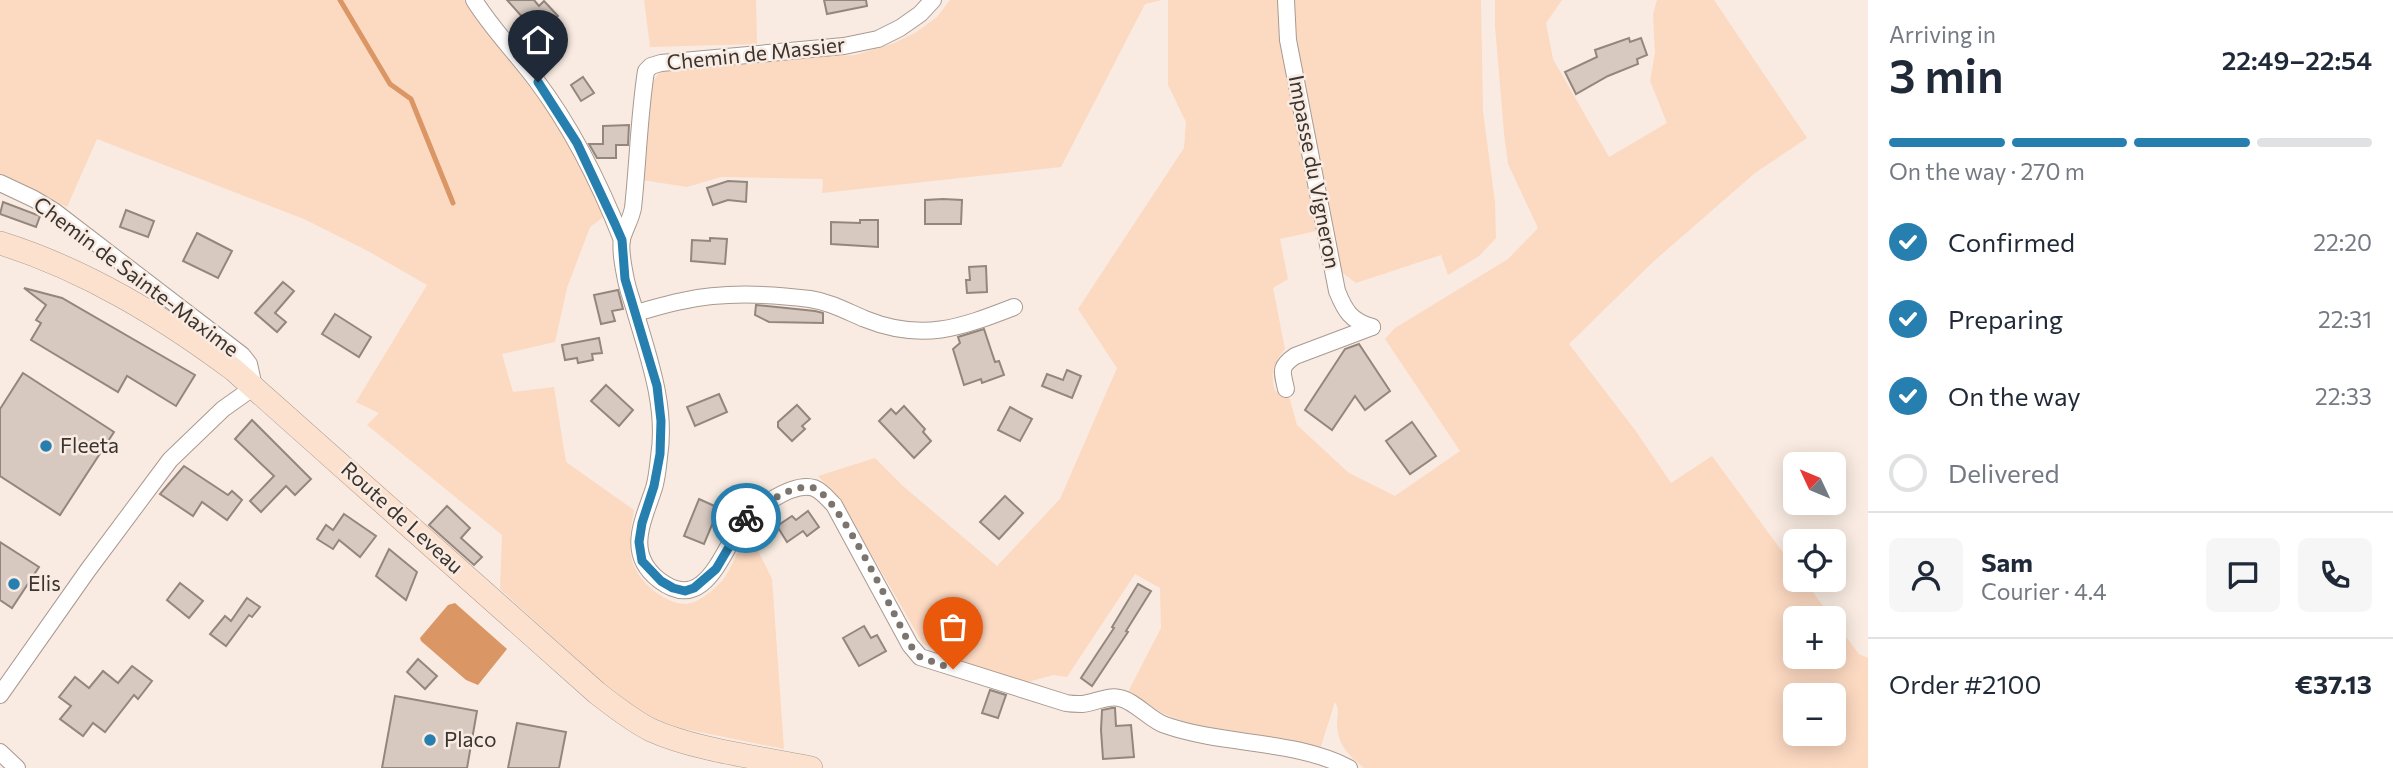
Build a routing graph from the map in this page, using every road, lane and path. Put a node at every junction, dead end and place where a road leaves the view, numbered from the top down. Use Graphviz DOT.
graph roads {
  1 [pos="474,0"];
  2 [pos="933,0"];
  3 [pos="1286,0"];
  4 [pos="0,183"];
  5 [pos="622,240"];
  6 [pos="0,243"];
  7 [pos="1014,307"];
  8 [pos="636,313"];
  9 [pos="254,387"];
  10 [pos="1286,389"];
  11 [pos="0,695"];
  12 [pos="0,752"];
  13 [pos="17,768"];
  14 [pos="811,768"];
  15 [pos="1349,768"];
  1 -- 5 [label="street"];
  2 -- 5 [label="street, Chemin de Massier"];
  3 -- 10 [label="street, Impasse du Vigneron"];
  4 -- 9 [label="street, Chemin de Sainte-Maxime"];
  5 -- 8 [label="street, Chemin de Massier"];
  6 -- 9 [label="street, Route de Leveau"];
  7 -- 8 [label="street"];
  8 -- 15 [label="street, Chemin de Massier"];
  9 -- 11 [label="street"];
  9 -- 14 [label="street, Route de Leveau"];
  12 -- 13 [label="street"];
}
